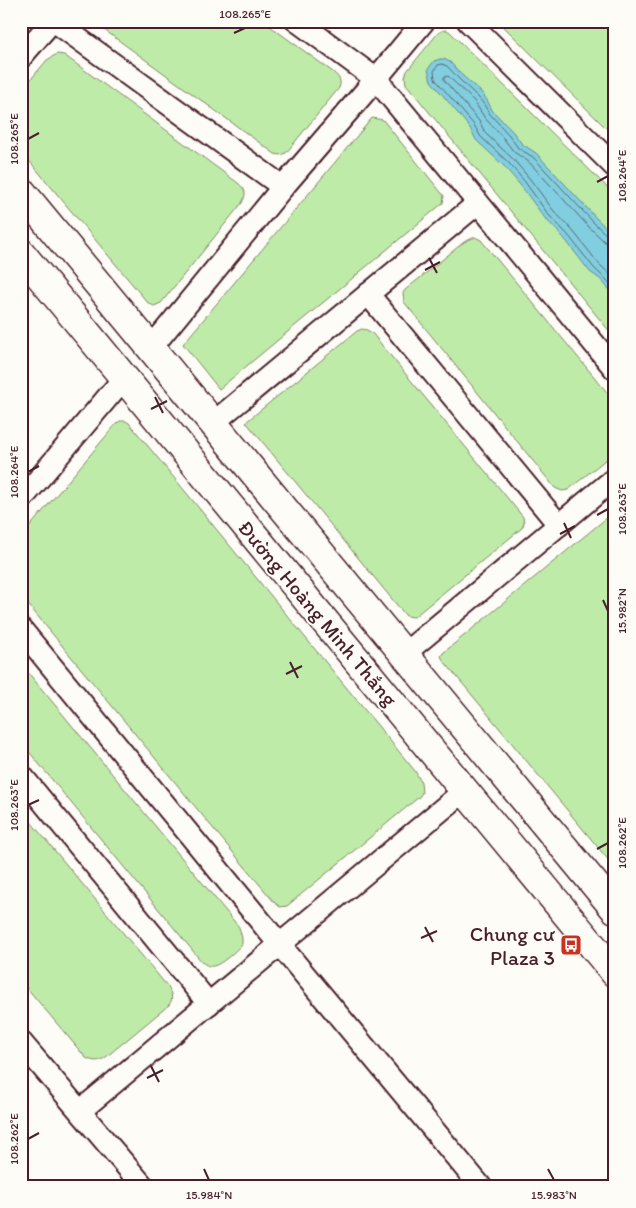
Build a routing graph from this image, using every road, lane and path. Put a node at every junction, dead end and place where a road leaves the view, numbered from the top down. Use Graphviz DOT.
graph roads {
  1 [pos="53,21"];
  2 [pos="297,21"];
  3 [pos="424,21"];
  4 [pos="468,21"];
  5 [pos="21,57"];
  6 [pos="376,79"];
  7 [pos="615,167"];
  8 [pos="283,187"];
  9 [pos="21,191"];
  10 [pos="478,203"];
  11 [pos="21,253"];
  12 [pos="368,294"];
  13 [pos="151,348"];
  14 [pos="615,369"];
  15 [pos="124,378"];
  16 [pos="213,423"];
  17 [pos="615,478"];
  18 [pos="21,500"];
  19 [pos="559,525"];
  20 [pos="21,629"];
  21 [pos="404,654"];
  22 [pos="496,765"];
  23 [pos="21,775"];
  24 [pos="464,791"];
  25 [pos="615,909"];
  26 [pos="280,944"];
  27 [pos="615,973"];
  28 [pos="209,1004"];
  29 [pos="21,1042"];
  30 [pos="80,1112"];
  31 [pos="144,1187"];
  32 [pos="481,1187"];
  1 -- 5 [label="street"];
  1 -- 8 [label="street"];
  2 -- 6 [label="street"];
  3 -- 6 [label="street"];
  4 -- 7 [label="street"];
  6 -- 8 [label="street"];
  6 -- 10 [label="street"];
  8 -- 13 [label="street"];
  9 -- 13 [label="main road, Đường Hoàng Minh Thắng"];
  10 -- 12 [label="street"];
  10 -- 14 [label="street"];
  11 -- 15 [label="main road, Đường Hoàng Minh Thắng"];
  12 -- 16 [label="street"];
  12 -- 19 [label="street"];
  13 -- 15 [label="main road"];
  13 -- 16 [label="main road, Đường Hoàng Minh Thắng"];
  15 -- 18 [label="street"];
  15 -- 24 [label="main road, Đường Hoàng Minh Thắng"];
  16 -- 21 [label="main road, Đường Hoàng Minh Thắng"];
  17 -- 19 [label="street"];
  19 -- 21 [label="street"];
  20 -- 26 [label="street"];
  21 -- 22 [label="main road, Đường Hoàng Minh Thắng"];
  22 -- 24 [label="main road"];
  22 -- 25 [label="main road, Đường Hoàng Minh Thắng"];
  23 -- 28 [label="street"];
  24 -- 26 [label="street"];
  24 -- 27 [label="main road, Đường Hoàng Minh Thắng"];
  26 -- 28 [label="street"];
  26 -- 32 [label="street"];
  28 -- 30 [label="street"];
  29 -- 30 [label="street"];
  30 -- 31 [label="street"];
}
